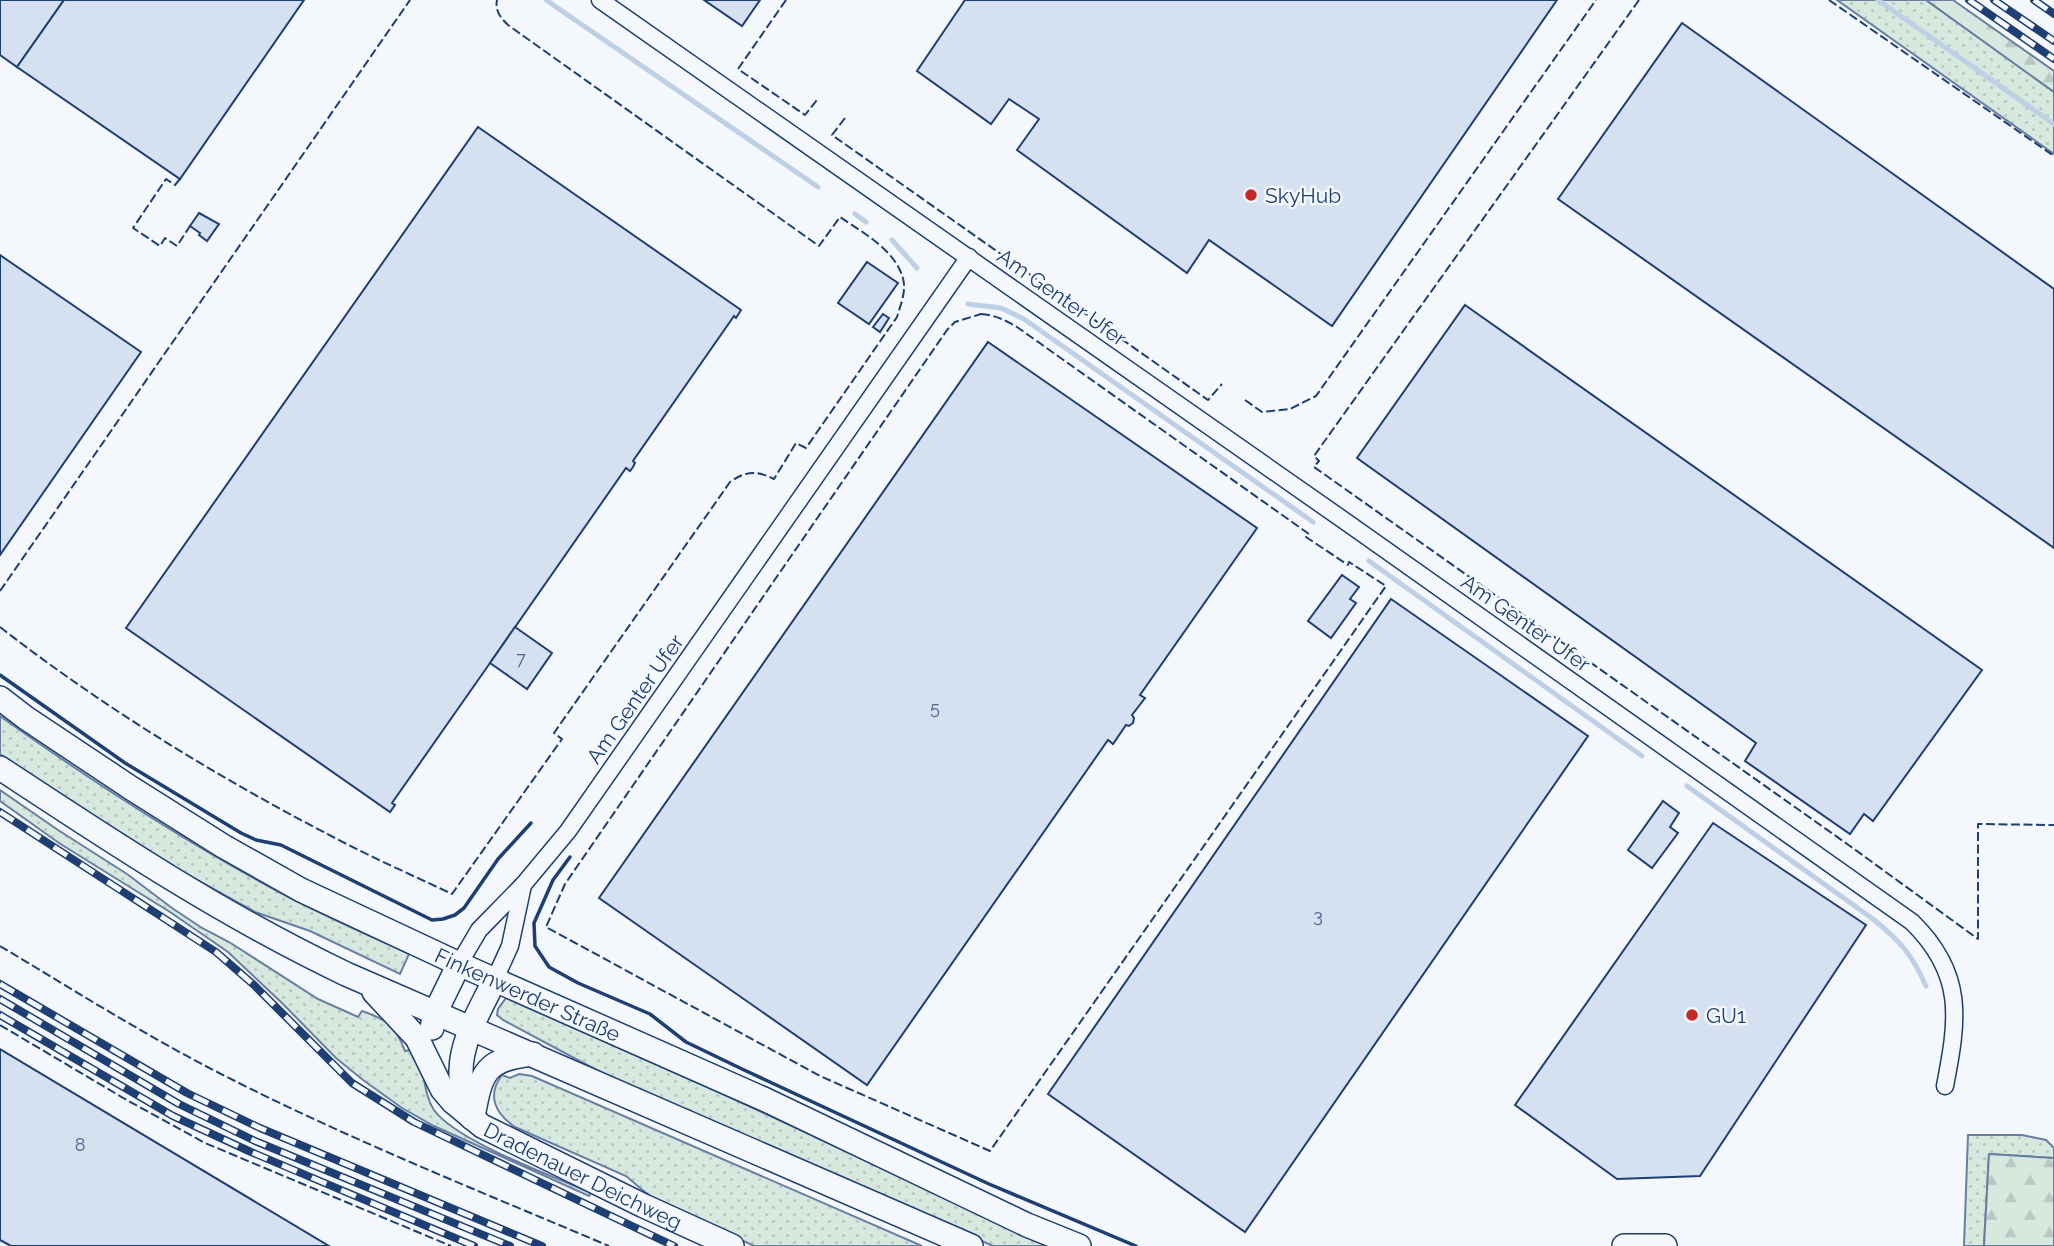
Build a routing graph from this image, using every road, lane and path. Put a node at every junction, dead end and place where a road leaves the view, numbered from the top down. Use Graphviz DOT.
graph roads {
  1 [pos="600,0"];
  2 [pos="969,257"];
  3 [pos="0,698"];
  4 [pos="0,768"];
  5 [pos="523,885"];
  6 [pos="459,964"];
  7 [pos="495,979"];
  8 [pos="365,983"];
  9 [pos="435,1013"];
  10 [pos="471,1028"];
  11 [pos="533,1054"];
  12 [pos="428,1056"];
  13 [pos="1945,1086"];
  14 [pos="472,1119"];
  15 [pos="732,1246"];
  16 [pos="971,1246"];
  17 [pos="1079,1246"];
  18 [pos="1624,1246"];
  19 [pos="1665,1246"];
  1 -- 2 [label="street, Am Genter Ufer"];
  2 -- 5 [label="street, Am Genter Ufer"];
  2 -- 13 [label="street, Am Genter Ufer"];
  3 -- 6 [label="main road, Finkenwerder Straße"];
  4 -- 8 [label="main road"];
  5 -- 6 [label="street, Am Genter Ufer"];
  5 -- 7 [label="street, Am Genter Ufer"];
  6 -- 7 [label="main road, Finkenwerder Straße"];
  6 -- 9 [label="main road"];
  7 -- 10 [label="main road, Dradenauer Deichweg"];
  7 -- 17 [label="main road, Finkenwerder Straße"];
  8 -- 9 [label="main road"];
  8 -- 12 [label="main road, Dradenauer Deichweg"];
  9 -- 10 [label="main road"];
  9 -- 12 [label="main road"];
  10 -- 11 [label="main road"];
  10 -- 14 [label="main road, Dradenauer Deichweg"];
  11 -- 14 [label="main road, Dradenauer Deichweg"];
  11 -- 16 [label="main road"];
  12 -- 14 [label="main road, Dradenauer Deichweg"];
  14 -- 15 [label="main road, Dradenauer Deichweg"];
  18 -- 19 [label="main road"];
}
